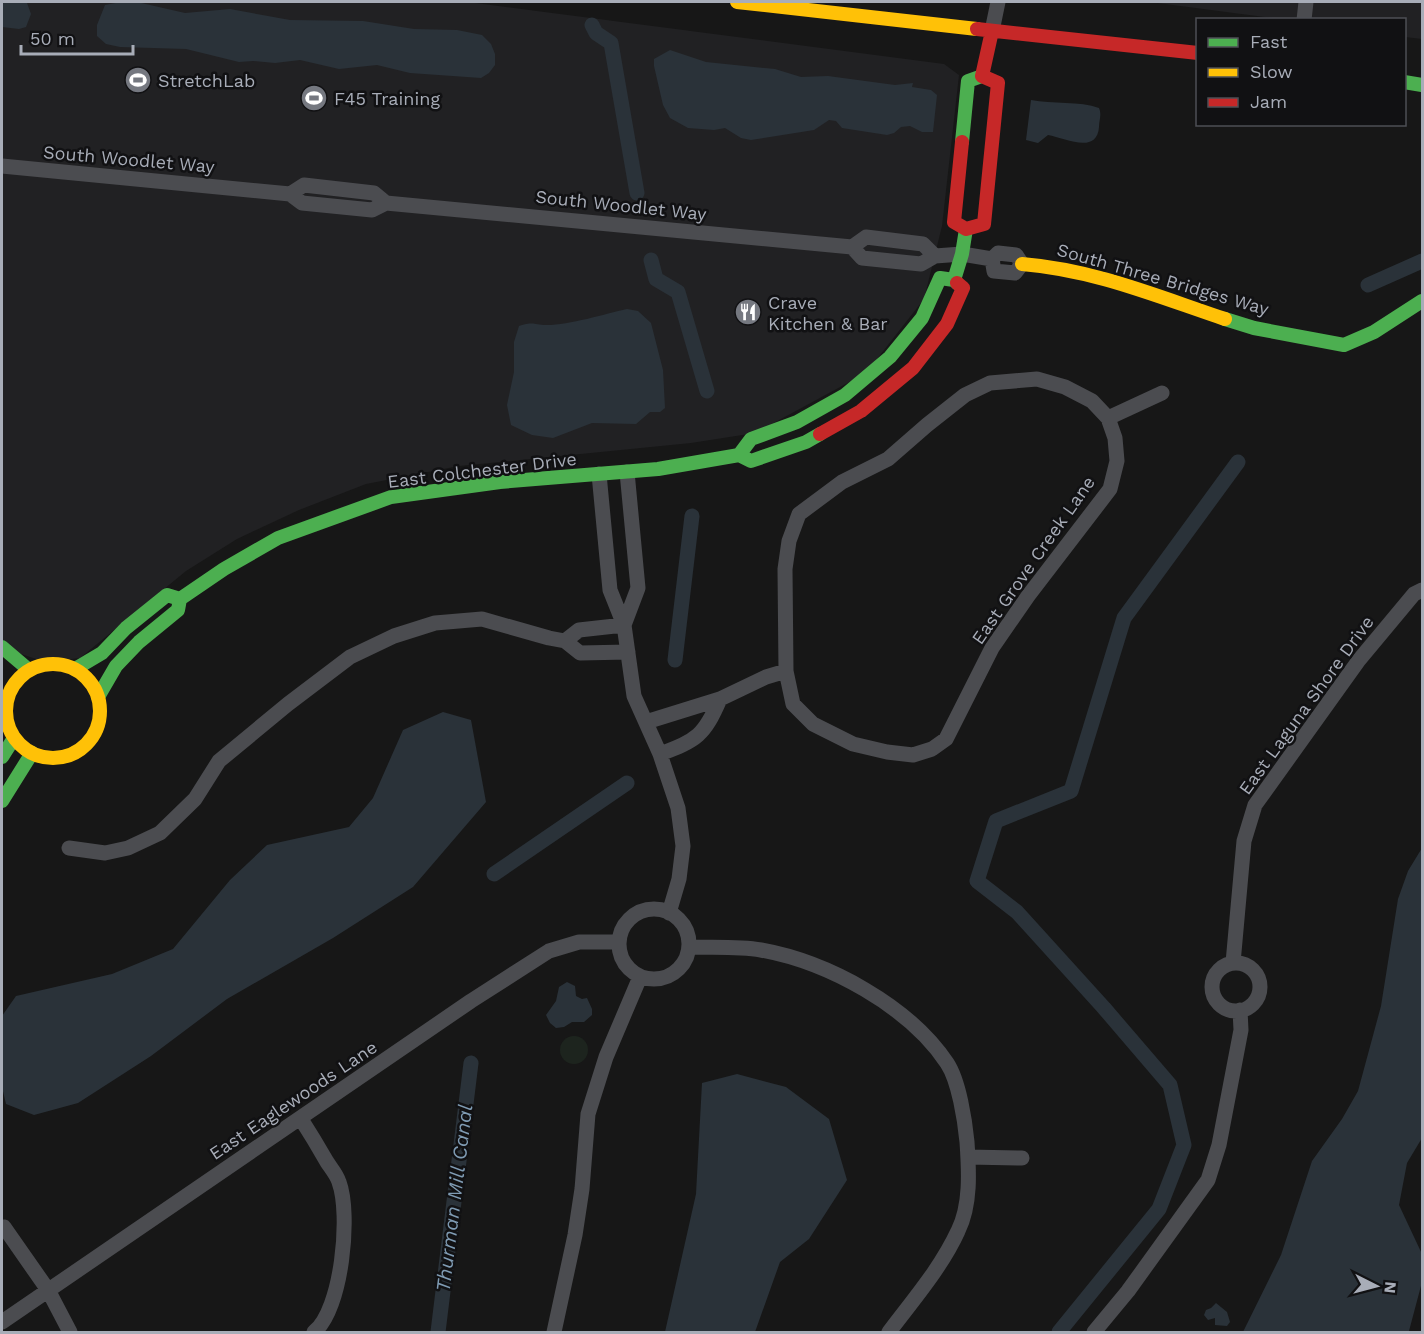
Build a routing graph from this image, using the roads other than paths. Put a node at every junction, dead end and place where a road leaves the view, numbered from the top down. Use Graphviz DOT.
graph roads {
  1 [pos="737,2"];
  2 [pos="998,2"];
  3 [pos="1306,2"];
  4 [pos="849,8"];
  5 [pos="1304,18"];
  6 [pos="992,31"];
  7 [pos="1196,53"];
  8 [pos="982,76"];
  9 [pos="1406,82"];
  10 [pos="1422,85"];
  11 [pos="2,166"];
  12 [pos="966,229"];
  13 [pos="962,254"];
  14 [pos="1022,264"];
  15 [pos="954,280"];
  16 [pos="1422,300"];
  17 [pos="1162,393"];
  18 [pos="1108,418"];
  19 [pos="739,455"];
  20 [pos="627,472"];
  21 [pos="598,474"];
  22 [pos="1422,590"];
  23 [pos="180,599"];
  24 [pos="624,625"];
  25 [pos="565,641"];
  26 [pos="2,648"];
  27 [pos="628,652"];
  28 [pos="75,669"];
  29 [pos="29,670"];
  30 [pos="786,671"];
  31 [pos="2,677"];
  32 [pos="13,687"];
  33 [pos="98,697"];
  34 [pos="720,699"];
  35 [pos="646,722"];
  36 [pos="14,738"];
  37 [pos="32,753"];
  38 [pos="660,754"];
  39 [pos="2,757"];
  40 [pos="2,801"];
  41 [pos="69,848"];
  42 [pos="669,913"];
  43 [pos="619,942"];
  44 [pos="689,946"];
  45 [pos="1233,963"];
  46 [pos="640,976"];
  47 [pos="1240,1010"];
  48 [pos="301,1119"];
  49 [pos="968,1157"];
  50 [pos="1022,1158"];
  51 [pos="2,1224"];
  52 [pos="48,1290"];
  53 [pos="2,1322"];
  54 [pos="70,1332"];
  55 [pos="314,1332"];
  56 [pos="554,1332"];
  57 [pos="889,1332"];
  58 [pos="1094,1332"];
  1 -- 4 [label="main road"];
  2 -- 6 [label="street"];
  3 -- 5 [label="street"];
  4 -- 6 [label="main road"];
  6 -- 7 [label="main road"];
  6 -- 8 [label="main road"];
  8 -- 12 [label="main road"];
  8 -- 12 [label="main road"];
  9 -- 10 [label="main road"];
  11 -- 13 [label="street, South Woodlet Way"];
  12 -- 13 [label="main road, East Colchester Drive"];
  13 -- 14 [label="street, South Three Bridges Way"];
  13 -- 15 [label="main road, East Colchester Drive"];
  14 -- 16 [label="main road, South Three Bridges Way"];
  15 -- 19 [label="main road"];
  15 -- 19 [label="main road, East Colchester Drive"];
  17 -- 18 [label="street"];
  18 -- 30 [label="street"];
  18 -- 30 [label="street, East Grove Creek Lane"];
  19 -- 20 [label="main road, East Colchester Drive"];
  20 -- 21 [label="main road, East Colchester Drive"];
  20 -- 24 [label="street"];
  21 -- 23 [label="main road, East Colchester Drive"];
  21 -- 24 [label="street"];
  22 -- 45 [label="street, East Laguna Shore Drive"];
  23 -- 28 [label="main road, East Colchester Drive"];
  23 -- 33 [label="main road, East Colchester Drive"];
  24 -- 25 [label="street"];
  24 -- 27 [label="street"];
  25 -- 27 [label="street"];
  25 -- 41 [label="street"];
  26 -- 29 [label="main road"];
  27 -- 35 [label="street"];
  28 -- 29 [label="main road"];
  28 -- 33 [label="main road"];
  29 -- 32 [label="main road"];
  30 -- 34 [label="street"];
  31 -- 32 [label="main road"];
  32 -- 36 [label="main road"];
  33 -- 37 [label="main road"];
  34 -- 35 [label="street"];
  34 -- 38 [label="street"];
  35 -- 38 [label="street"];
  36 -- 37 [label="main road"];
  36 -- 39 [label="main road"];
  37 -- 40 [label="main road"];
  38 -- 42 [label="street"];
  42 -- 43 [label="street"];
  42 -- 44 [label="street"];
  43 -- 46 [label="street"];
  43 -- 48 [label="street, East Eaglewoods Lane"];
  44 -- 46 [label="street"];
  44 -- 49 [label="street"];
  45 -- 47 [label="street"];
  45 -- 47 [label="street"];
  46 -- 56 [label="street"];
  47 -- 58 [label="street"];
  48 -- 52 [label="street, East Eaglewoods Lane"];
  48 -- 55 [label="street"];
  49 -- 50 [label="street"];
  49 -- 57 [label="street"];
  51 -- 52 [label="street"];
  52 -- 53 [label="street, East Eaglewoods Lane"];
  52 -- 54 [label="street"];
}
